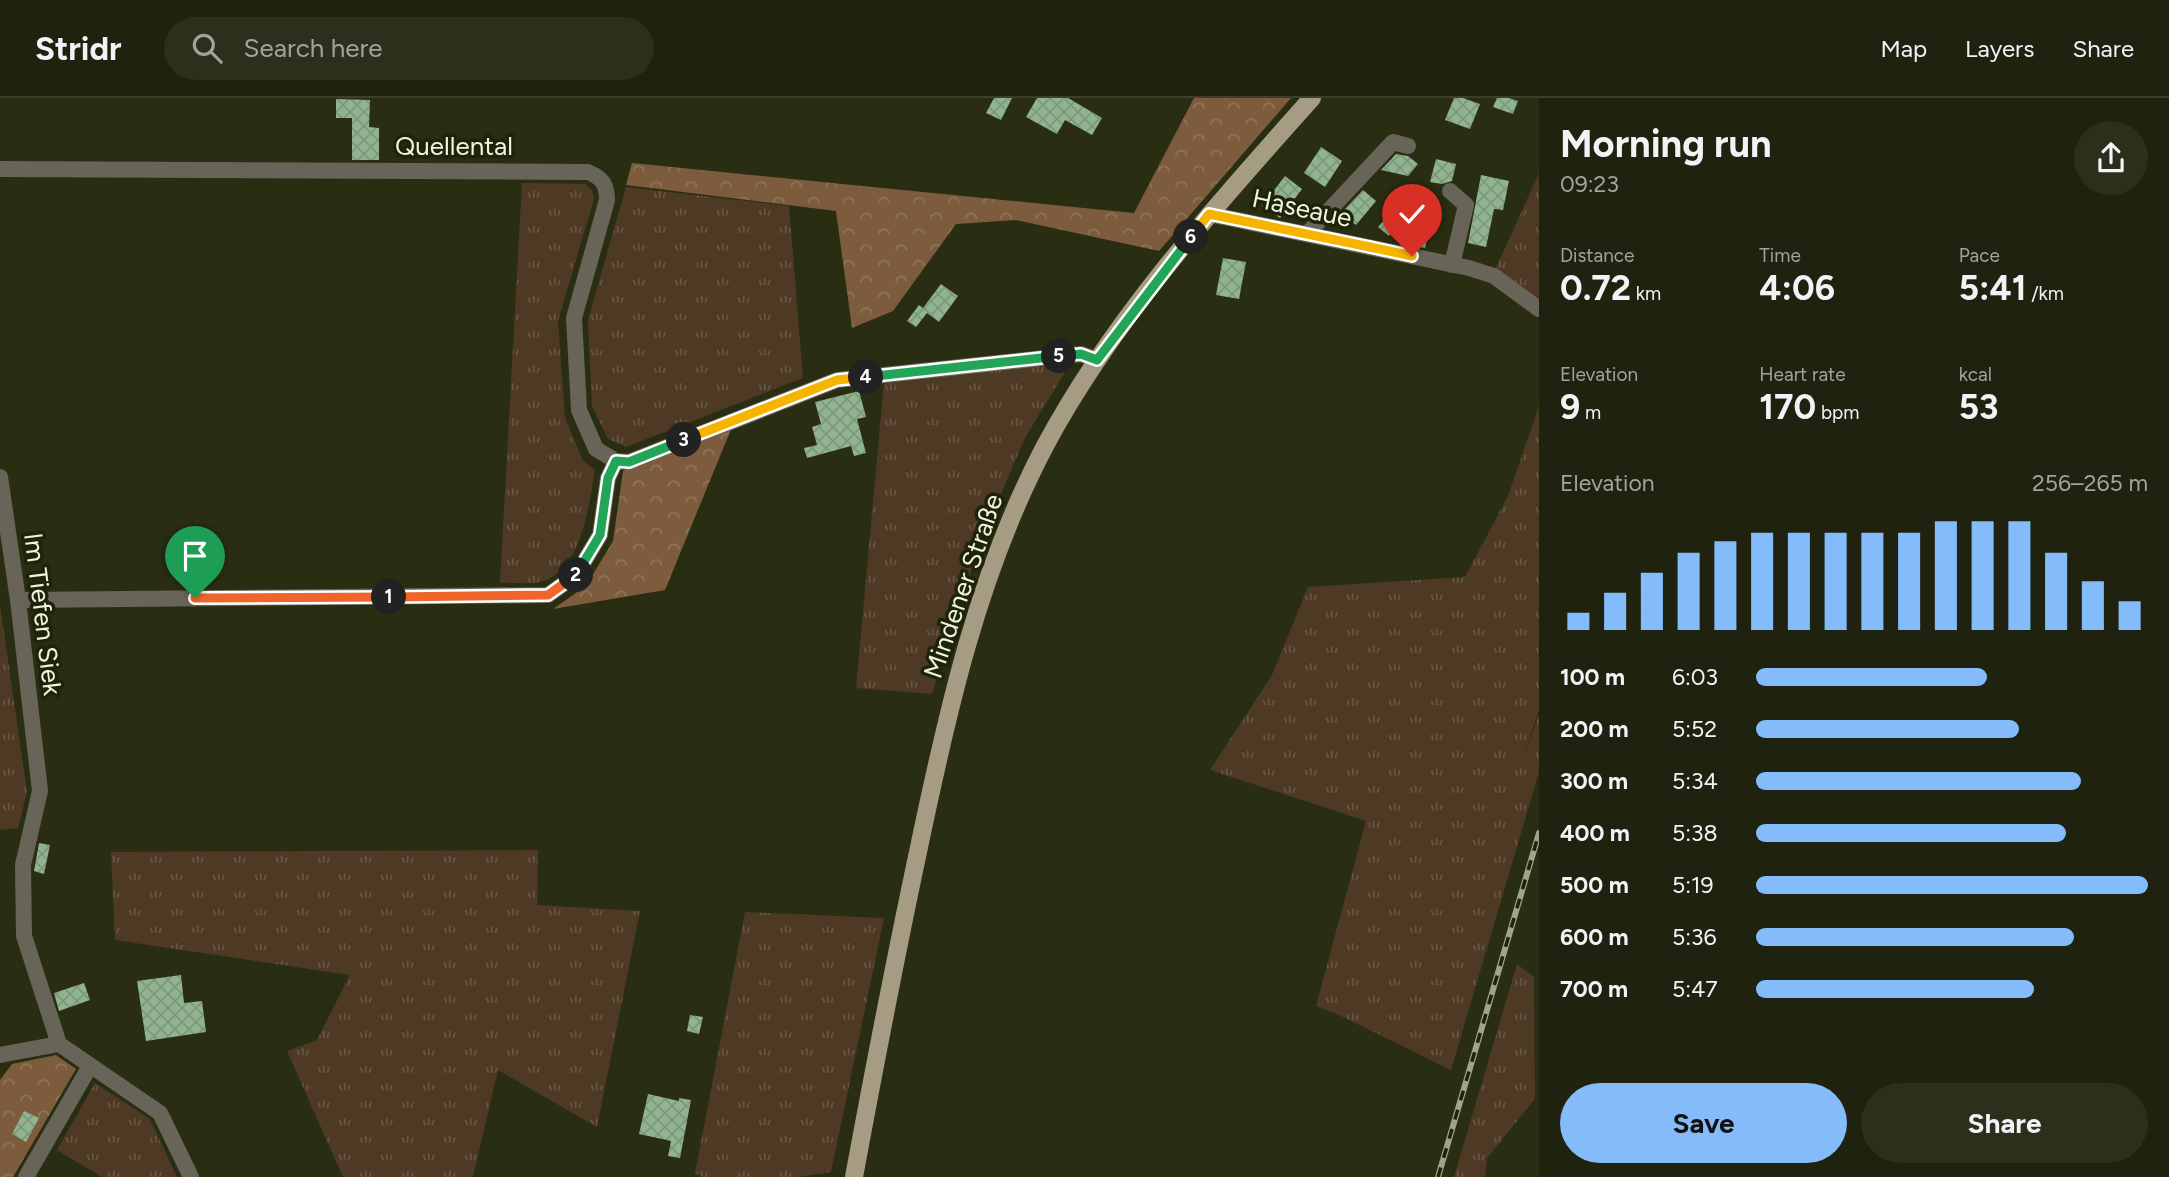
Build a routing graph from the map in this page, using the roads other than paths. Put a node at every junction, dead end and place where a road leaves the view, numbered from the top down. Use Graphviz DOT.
graph roads {
  1 [pos="1312,98"];
  2 [pos="1408,146"];
  3 [pos="0,169"];
  4 [pos="1450,191"];
  5 [pos="1209,214"];
  6 [pos="1307,234"];
  7 [pos="1452,265"];
  8 [pos="1539,309"];
  9 [pos="1097,360"];
  10 [pos="616,461"];
  11 [pos="0,477"];
  12 [pos="18,600"];
  13 [pos="59,1044"];
  14 [pos="0,1055"];
  15 [pos="90,1066"];
  16 [pos="26,1177"];
  17 [pos="191,1177"];
  18 [pos="854,1177"];
  1 -- 5 [label="main road, Mindener Straße"];
  2 -- 6 [label="street"];
  3 -- 10 [label="street, Quellental"];
  4 -- 7 [label="street"];
  5 -- 6 [label="street, Haseaue"];
  5 -- 9 [label="main road, Mindener Straße"];
  6 -- 7 [label="street, Haseaue"];
  7 -- 8 [label="street, Haseaue"];
  9 -- 10 [label="street"];
  9 -- 18 [label="main road, Mindener Straße"];
  10 -- 12 [label="street"];
  11 -- 12 [label="street, Im Tiefen Siek"];
  12 -- 13 [label="street, Im Tiefen Siek"];
  13 -- 14 [label="street"];
  13 -- 15 [label="street"];
  15 -- 16 [label="street"];
  15 -- 17 [label="street"];
}
